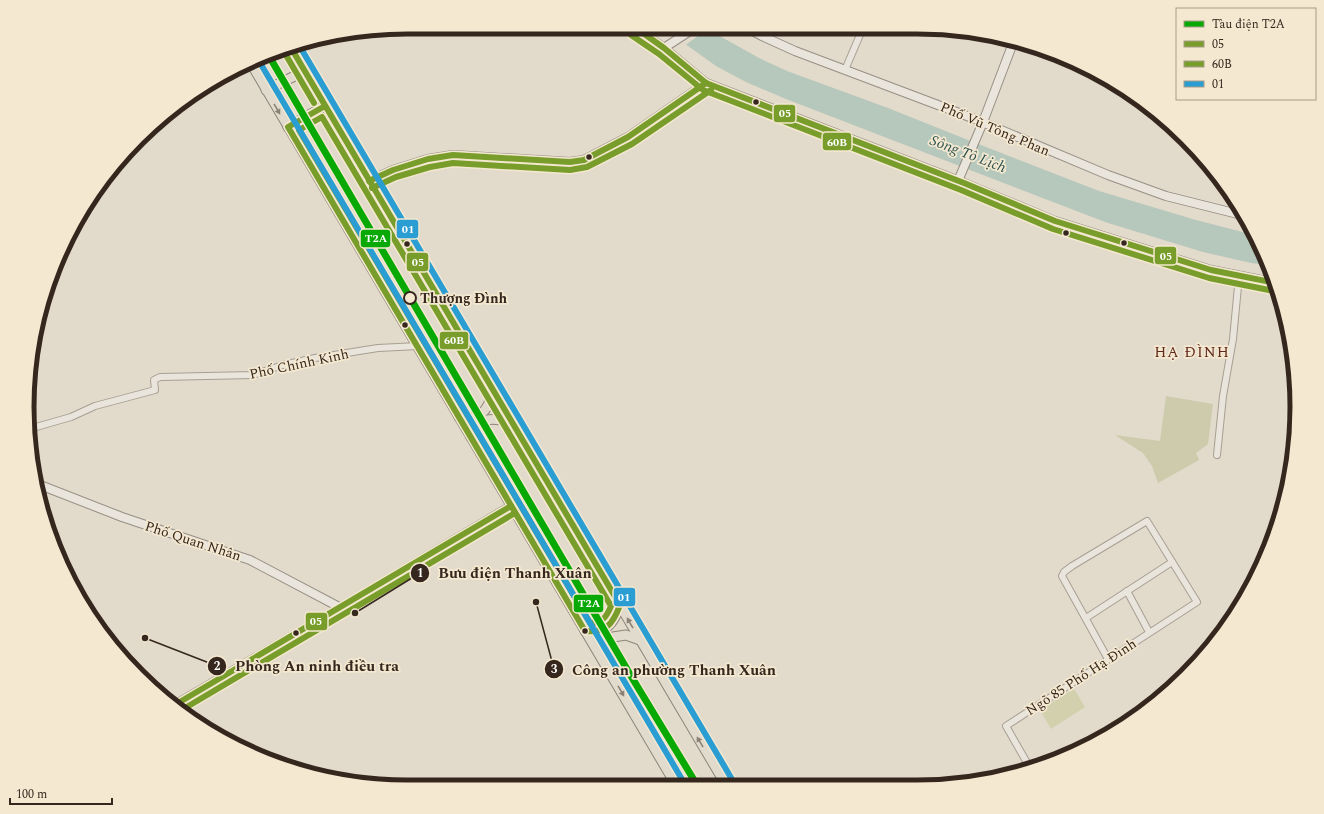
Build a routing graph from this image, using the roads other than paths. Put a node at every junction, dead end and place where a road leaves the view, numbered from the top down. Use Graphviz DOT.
graph roads {
  1 [pos="645,34"];
  2 [pos="685,34"];
  3 [pos="758,34"];
  4 [pos="860,34"];
  5 [pos="1012,46"];
  6 [pos="664,48"];
  7 [pos="294,52"];
  8 [pos="253,67"];
  9 [pos="845,70"];
  10 [pos="305,71"];
  11 [pos="706,83"];
  12 [pos="266,90"];
  13 [pos="325,106"];
  14 [pos="983,122"];
  15 [pos="288,127"];
  16 [pos="959,177"];
  17 [pos="370,181"];
  18 [pos="1235,213"];
  19 [pos="1239,276"];
  20 [pos="1268,282"];
  21 [pos="418,346"];
  22 [pos="494,392"];
  23 [pos="459,417"];
  24 [pos="512,424"];
  25 [pos="35,428"];
  26 [pos="471,437"];
  27 [pos="1217,455"];
  28 [pos="43,486"];
  29 [pos="512,506"];
  30 [pos="1172,562"];
  31 [pos="1127,591"];
  32 [pos="620,605"];
  33 [pos="341,608"];
  34 [pos="1086,618"];
  35 [pos="585,631"];
  36 [pos="1149,632"];
  37 [pos="640,640"];
  38 [pos="602,659"];
  39 [pos="1108,659"];
  40 [pos="179,702"];
  41 [pos="1027,763"];
  42 [pos="673,780"];
  43 [pos="723,780"];
  1 -- 6 [label="main road"];
  2 -- 6 [label="main road"];
  3 -- 9 [label="main road, Phố Vũ Tông Phan"];
  4 -- 9 [label="street"];
  5 -- 14 [label="main road"];
  6 -- 11 [label="main road"];
  7 -- 10 [label="main road"];
  8 -- 12 [label="main road"];
  9 -- 14 [label="main road, Phố Vũ Tông Phan"];
  10 -- 12 [label="main road"];
  10 -- 13 [label="main road"];
  11 -- 16 [label="main road"];
  11 -- 17 [label="main road"];
  12 -- 15 [label="main road, one-way"];
  13 -- 15 [label="main road"];
  13 -- 17 [label="main road"];
  14 -- 16 [label="main road"];
  14 -- 18 [label="main road, Phố Vũ Tông Phan"];
  15 -- 21 [label="main road"];
  16 -- 19 [label="main road"];
  17 -- 22 [label="main road"];
  19 -- 20 [label="main road"];
  19 -- 27 [label="street"];
  21 -- 23 [label="main road"];
  21 -- 25 [label="street, Phố Chính Kinh"];
  22 -- 23 [label="main road"];
  22 -- 24 [label="main road"];
  23 -- 26 [label="main road"];
  24 -- 26 [label="main road"];
  24 -- 32 [label="main road"];
  26 -- 29 [label="main road"];
  28 -- 33 [label="main road, Phố Quan Nhân"];
  29 -- 33 [label="main road"];
  29 -- 35 [label="main road"];
  30 -- 31 [label="street"];
  30 -- 34 [label="street"];
  30 -- 36 [label="street, Ngõ 85 Phố Hạ Đình"];
  31 -- 34 [label="street"];
  31 -- 36 [label="street"];
  32 -- 35 [label="main road"];
  37 -- 32 [label="main road, one-way"];
  33 -- 40 [label="main road"];
  34 -- 39 [label="street"];
  35 -- 38 [label="main road"];
  36 -- 39 [label="street, Ngõ 85 Phố Hạ Đình"];
  37 -- 38 [label="main road"];
  43 -- 37 [label="main road, one-way"];
  38 -- 42 [label="main road, one-way"];
  39 -- 41 [label="street, Ngõ 85 Phố Hạ Đình"];
}
